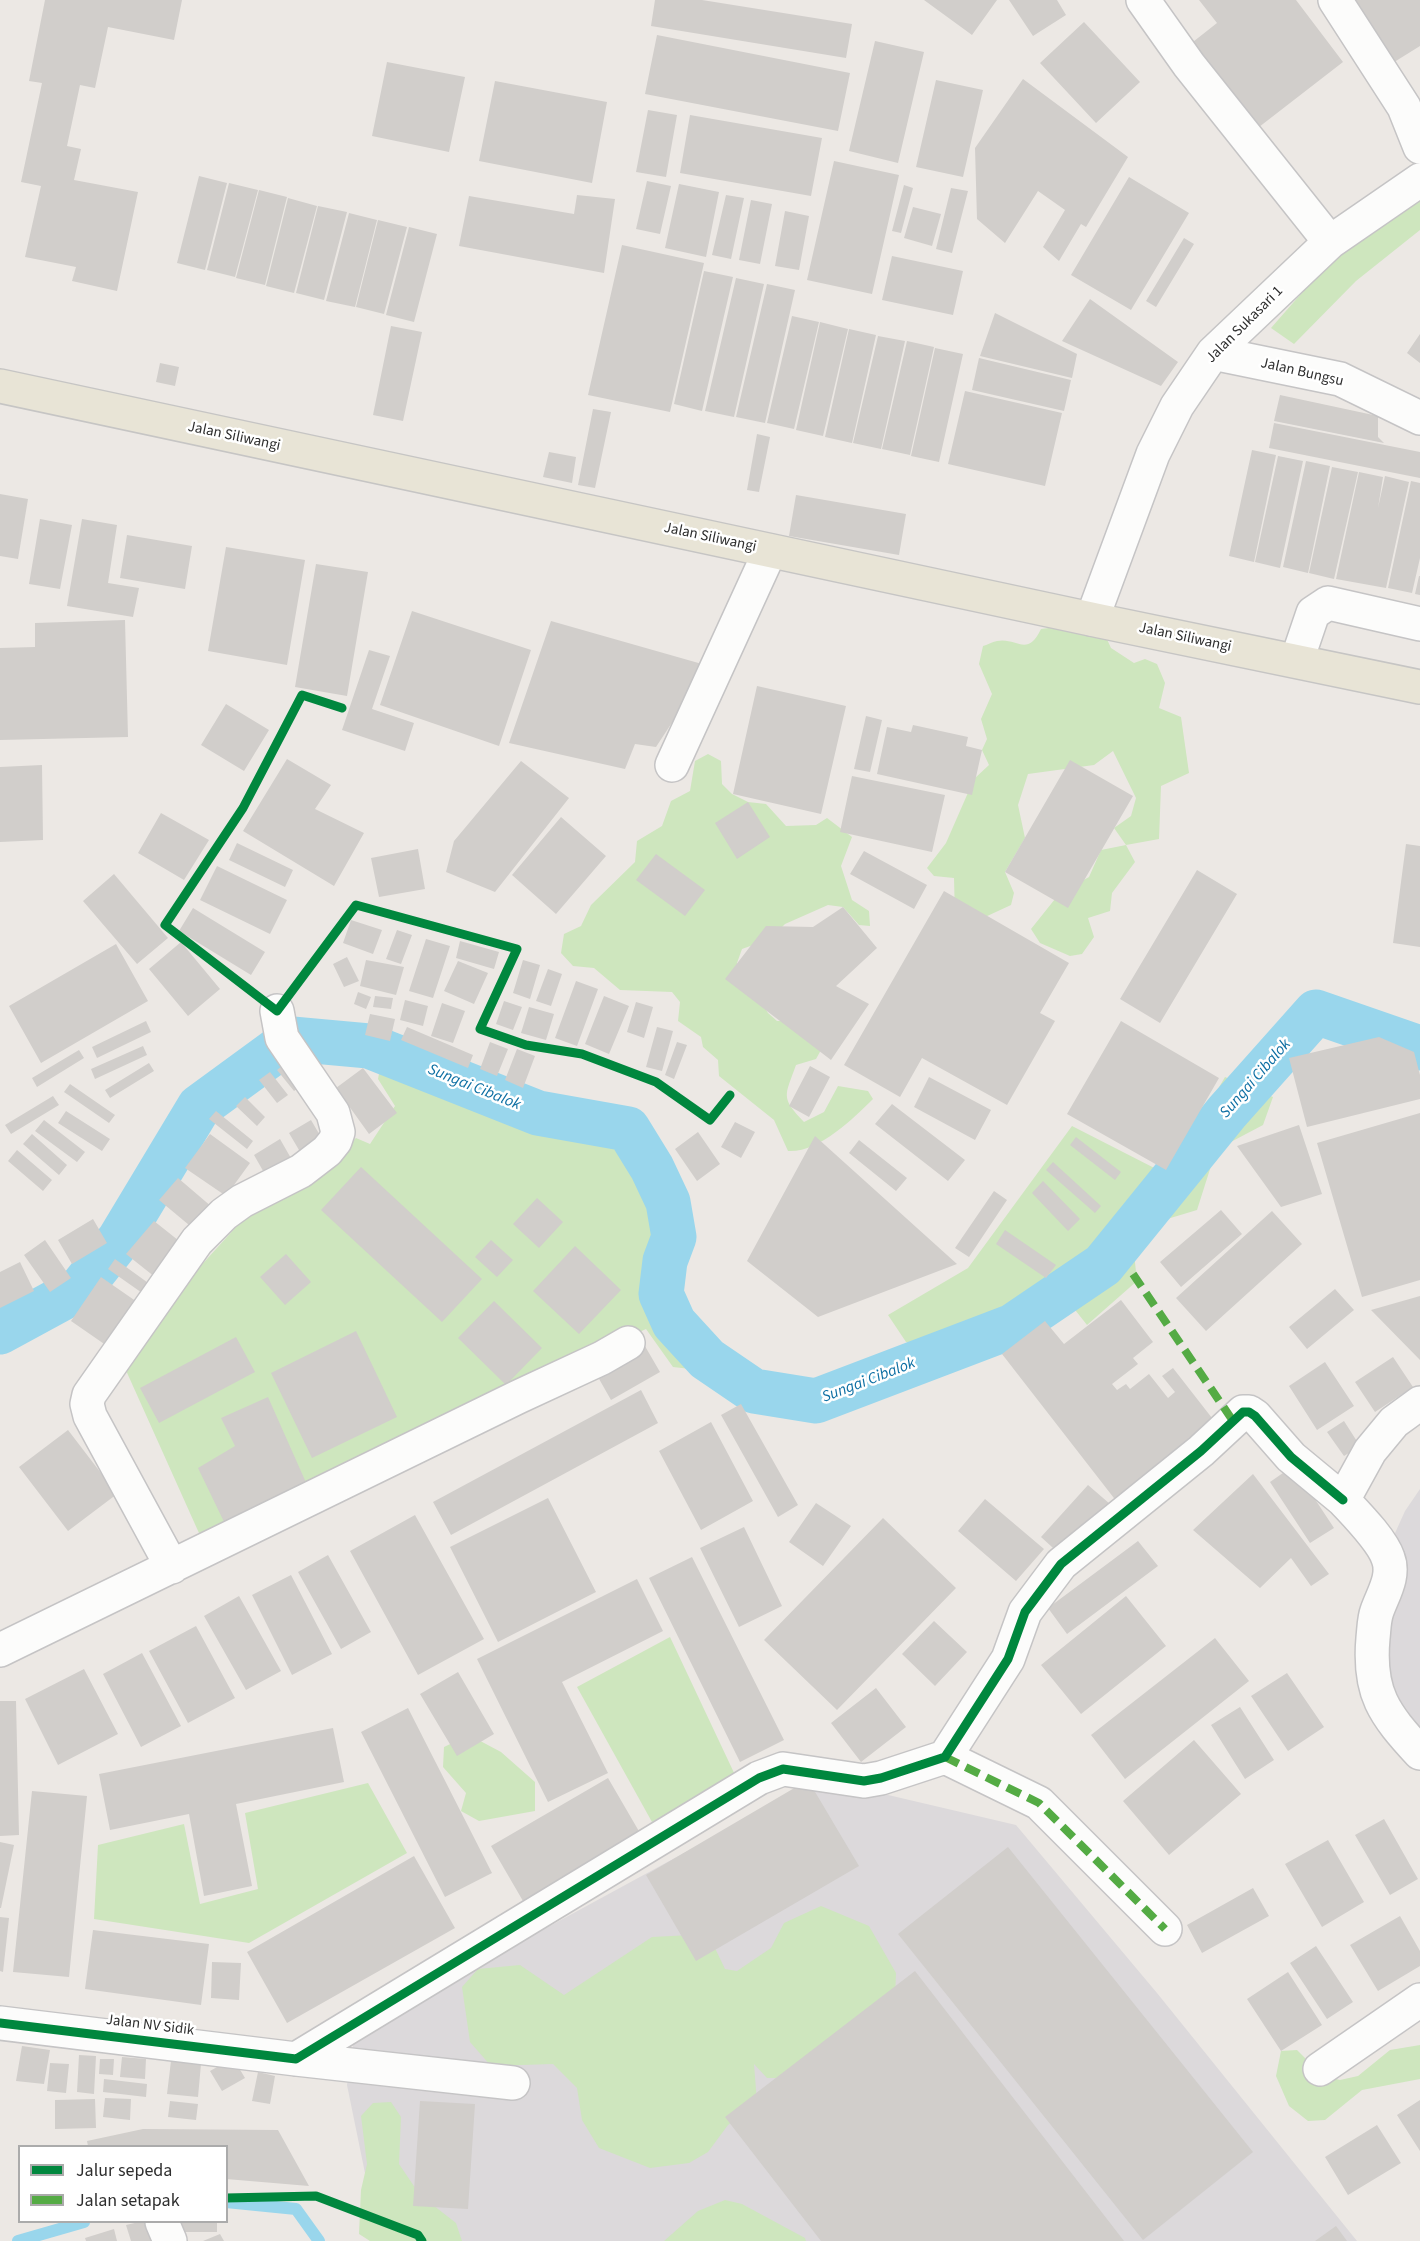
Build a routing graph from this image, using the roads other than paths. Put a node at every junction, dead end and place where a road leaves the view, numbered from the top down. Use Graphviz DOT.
graph roads {
  1 [pos="1143,0"];
  2 [pos="1335,0"];
  3 [pos="1420,147"];
  4 [pos="1420,180"];
  5 [pos="1330,242"];
  6 [pos="1213,353"];
  7 [pos="0,386"];
  8 [pos="1420,418"];
  9 [pos="770,551"];
  10 [pos="1092,619"];
  11 [pos="1420,624"];
  12 [pos="1297,660"];
  13 [pos="1420,687"];
  14 [pos="672,765"];
  15 [pos="284,1034"];
  16 [pos="628,1343"];
  17 [pos="1420,1403"];
  18 [pos="1343,1500"];
  19 [pos="172,1567"];
  20 [pos="0,1650"];
  21 [pos="1420,1753"];
  22 [pos="945,1756"];
  23 [pos="1165,1929"];
  24 [pos="1420,2000"];
  25 [pos="0,2023"];
  26 [pos="296,2059"];
  27 [pos="1320,2069"];
  28 [pos="513,2083"];
  29 [pos="161,2223"];
  30 [pos="170,2241"];
  1 -- 5 [label="street"];
  2 -- 3 [label="street"];
  4 -- 5 [label="street, Jalan Sukasari 1"];
  5 -- 6 [label="street, Jalan Sukasari 1"];
  6 -- 8 [label="street, Jalan Bungsu"];
  6 -- 10 [label="street, Jalan Sukasari 1"];
  7 -- 9 [label="main road, Jalan Siliwangi"];
  9 -- 10 [label="main road, Jalan Siliwangi"];
  9 -- 14 [label="street"];
  10 -- 12 [label="main road, Jalan Siliwangi"];
  11 -- 12 [label="street"];
  12 -- 13 [label="main road, Jalan Siliwangi"];
  15 -- 19 [label="street"];
  16 -- 19 [label="street"];
  17 -- 18 [label="street"];
  18 -- 21 [label="street"];
  18 -- 22 [label="street"];
  19 -- 20 [label="street"];
  22 -- 23 [label="street"];
  22 -- 26 [label="street"];
  24 -- 27 [label="street"];
  25 -- 26 [label="street, Jalan NV Sidik"];
  26 -- 28 [label="street, Jalan NV Sidik"];
  29 -- 30 [label="street"];
}
